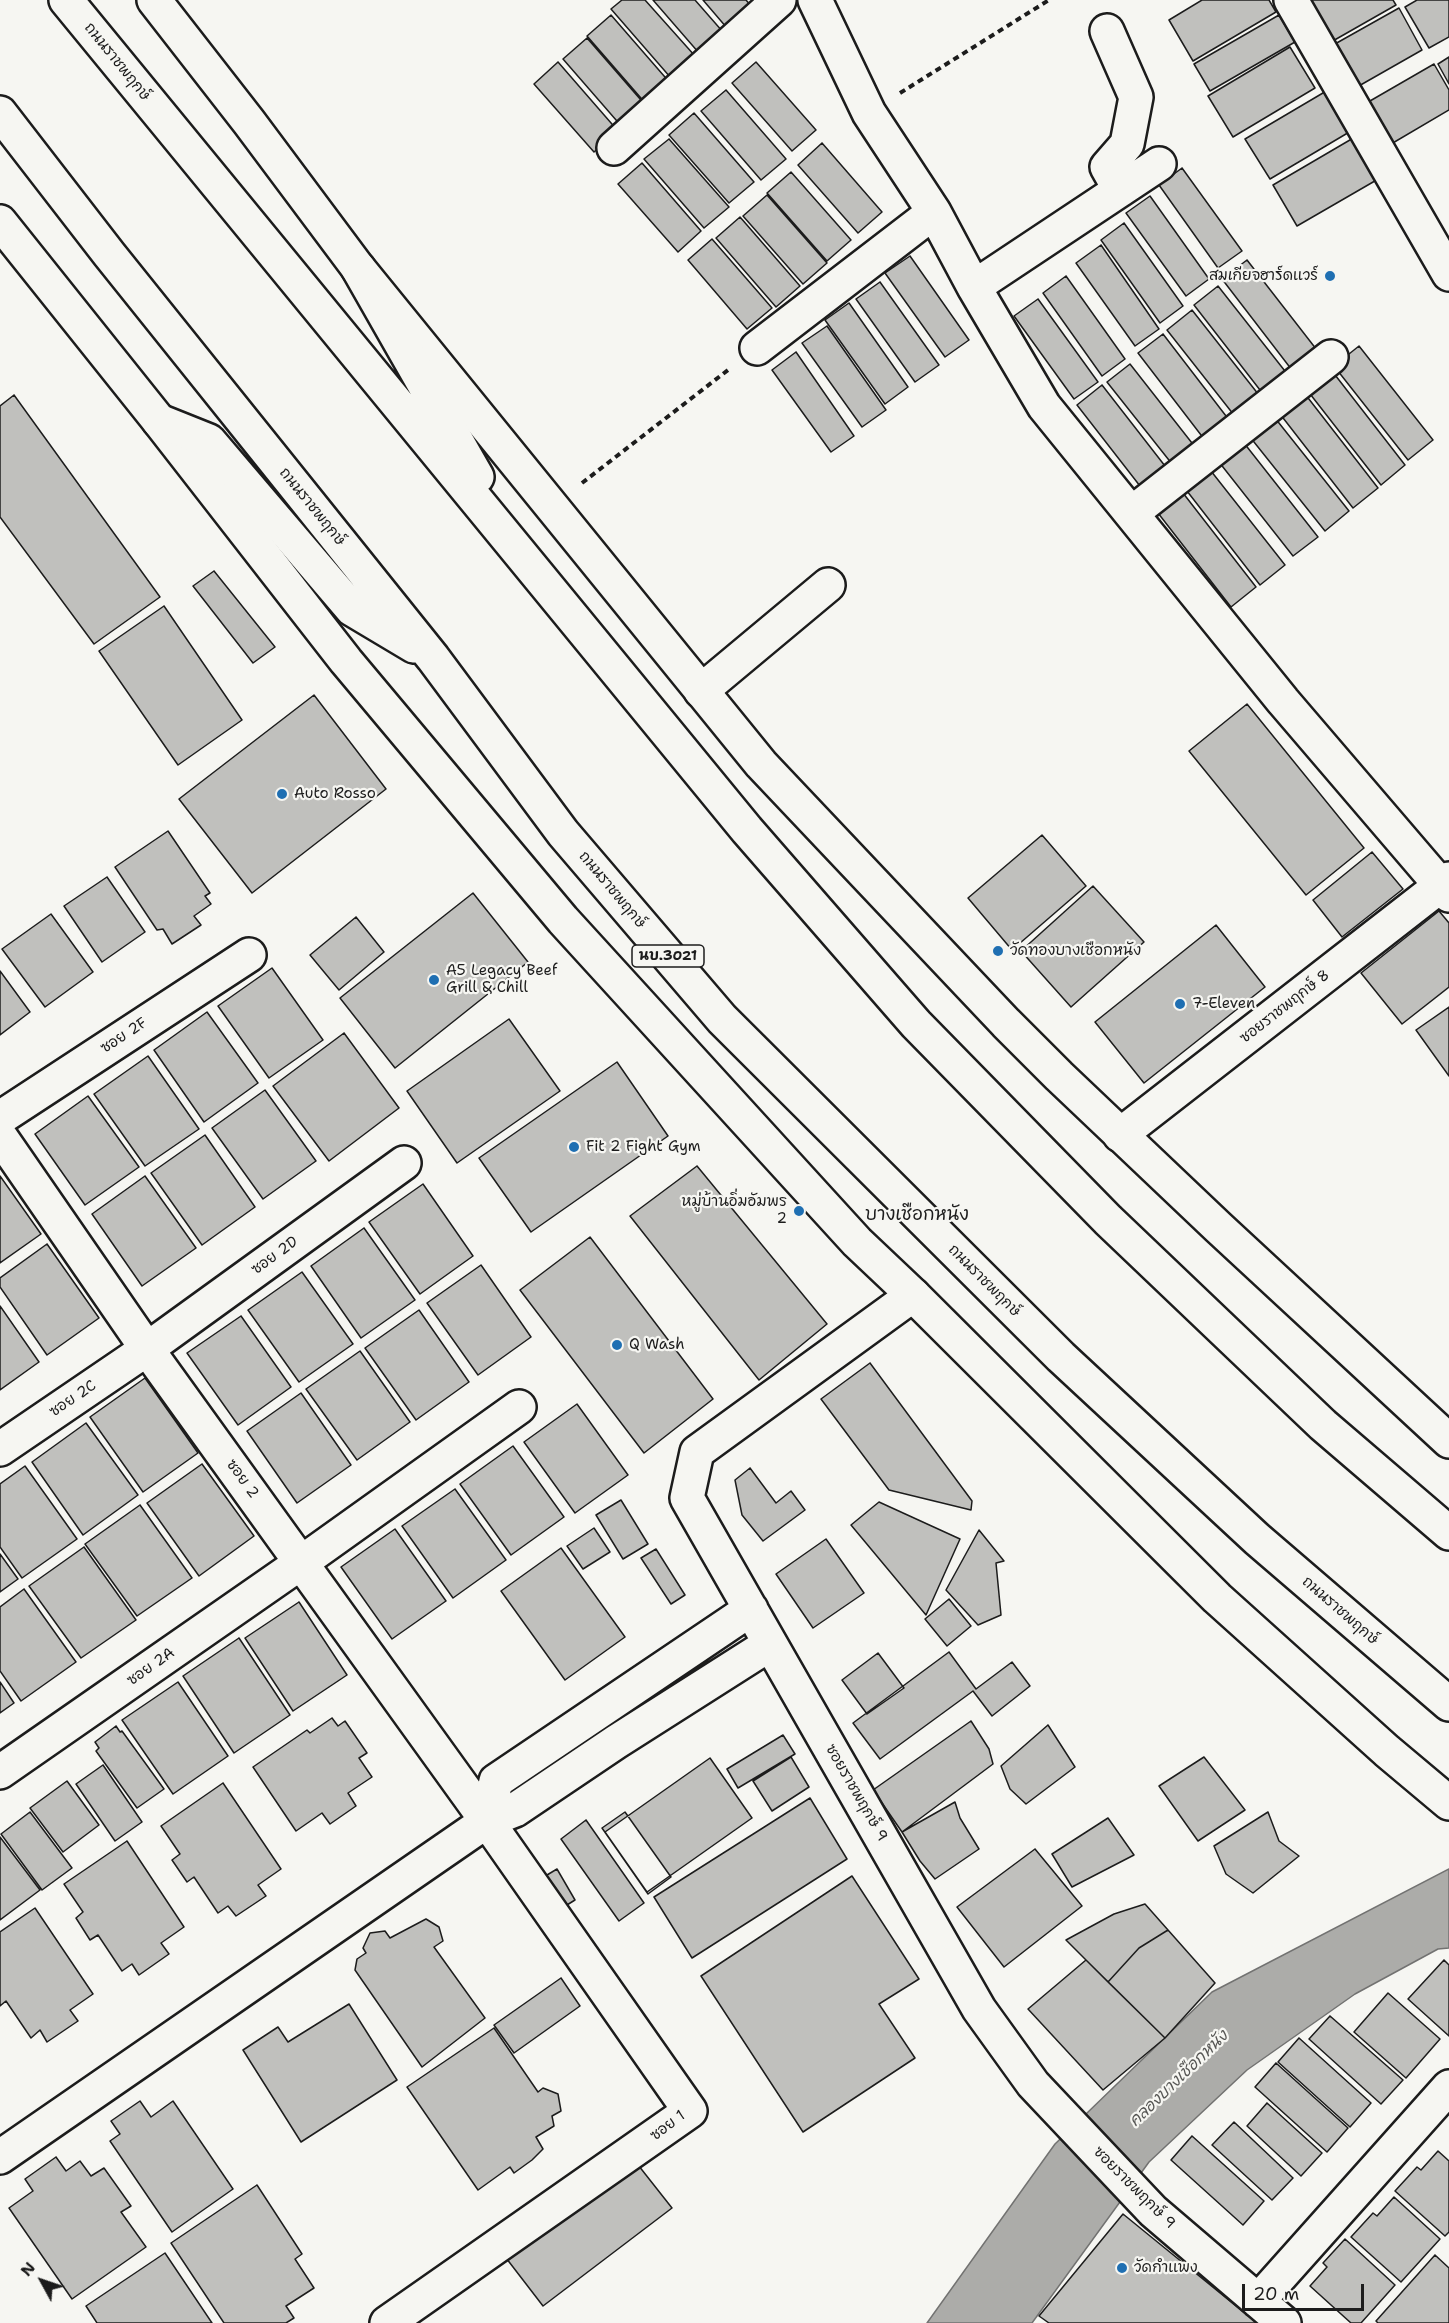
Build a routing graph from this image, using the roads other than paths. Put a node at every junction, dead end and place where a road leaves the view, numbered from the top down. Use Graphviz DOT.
graph roads {
  1 [pos="66,0"];
  2 [pos="154,0"];
  3 [pos="779,0"];
  4 [pos="815,0"];
  5 [pos="1291,0"];
  6 [pos="1107,31"];
  7 [pos="0,113"];
  8 [pos="614,148"];
  9 [pos="1159,164"];
  10 [pos="1120,190"];
  11 [pos="934,212"];
  12 [pos="0,222"];
  13 [pos="358,268"];
  14 [pos="1449,274"];
  15 [pos="974,287"];
  16 [pos="757,348"];
  17 [pos="1331,357"];
  18 [pos="159,421"];
  19 [pos="1132,513"];
  20 [pos="522,557"];
  21 [pos="828,585"];
  22 [pos="434,658"];
  23 [pos="701,691"];
  24 [pos="1447,887"];
  25 [pos="249,955"];
  26 [pos="0,1118"];
  27 [pos="1120,1135"];
  28 [pos="0,1136"];
  29 [pos="404,1163"];
  30 [pos="913,1295"];
  31 [pos="147,1349"];
  32 [pos="519,1407"];
  33 [pos="1449,1441"];
  34 [pos="0,1449"];
  35 [pos="1449,1533"];
  36 [pos="302,1562"];
  37 [pos="751,1609"];
  38 [pos="770,1644"];
  39 [pos="1446,1702"];
  40 [pos="0,1772"];
  41 [pos="1449,1803"];
  42 [pos="487,1821"];
  43 [pos="1449,2087"];
  44 [pos="0,2157"];
  45 [pos="1258,2301"];
  46 [pos="387,2323"];
  47 [pos="1284,2323"];
  1 -- 20 [label="street, ถนนราชพฤกษ์"];
  2 -- 13 [label="street"];
  3 -- 8 [label="street"];
  4 -- 11 [label="street"];
  5 -- 14 [label="street"];
  6 -- 10 [label="street"];
  7 -- 22 [label="street, ถนนราชพฤกษ์ / นบ.3021"];
  9 -- 10 [label="street"];
  10 -- 15 [label="street"];
  11 -- 15 [label="street"];
  11 -- 16 [label="street"];
  12 -- 18 [label="street, นบ.3021"];
  13 -- 20 [label="street"];
  13 -- 23 [label="street"];
  15 -- 19 [label="street"];
  17 -- 19 [label="street"];
  18 -- 22 [label="street"];
  18 -- 30 [label="street, นบ.3021"];
  19 -- 24 [label="street"];
  20 -- 35 [label="street, ถนนราชพฤกษ์"];
  21 -- 23 [label="street"];
  22 -- 39 [label="street, ถนนราชพฤกษ์ / นบ.3021"];
  23 -- 27 [label="street"];
  24 -- 27 [label="street, ซอยราชพฤกษ์ 8"];
  25 -- 26 [label="street, ซอย 2F"];
  27 -- 33 [label="street"];
  28 -- 31 [label="street, ซอย 2"];
  29 -- 31 [label="street, ซอย 2D"];
  30 -- 37 [label="street, ซอยราชพฤกษ์ 9"];
  30 -- 41 [label="street, นบ.3021"];
  31 -- 34 [label="street, ซอย 2C"];
  31 -- 36 [label="street, ซอย 2"];
  32 -- 36 [label="street, ซอย 2A"];
  36 -- 40 [label="street, ซอย 2A"];
  36 -- 42 [label="street, ซอย 2"];
  37 -- 38 [label="street, ซอยราชพฤกษ์ 9"];
  37 -- 42 [label="street"];
  38 -- 42 [label="street"];
  38 -- 45 [label="street, ซอยราชพฤกษ์ 9"];
  42 -- 44 [label="street"];
  42 -- 46 [label="street, ซอย 1"];
  43 -- 45 [label="street"];
  45 -- 47 [label="street, ซอยราชพฤกษ์ 9"];
}
